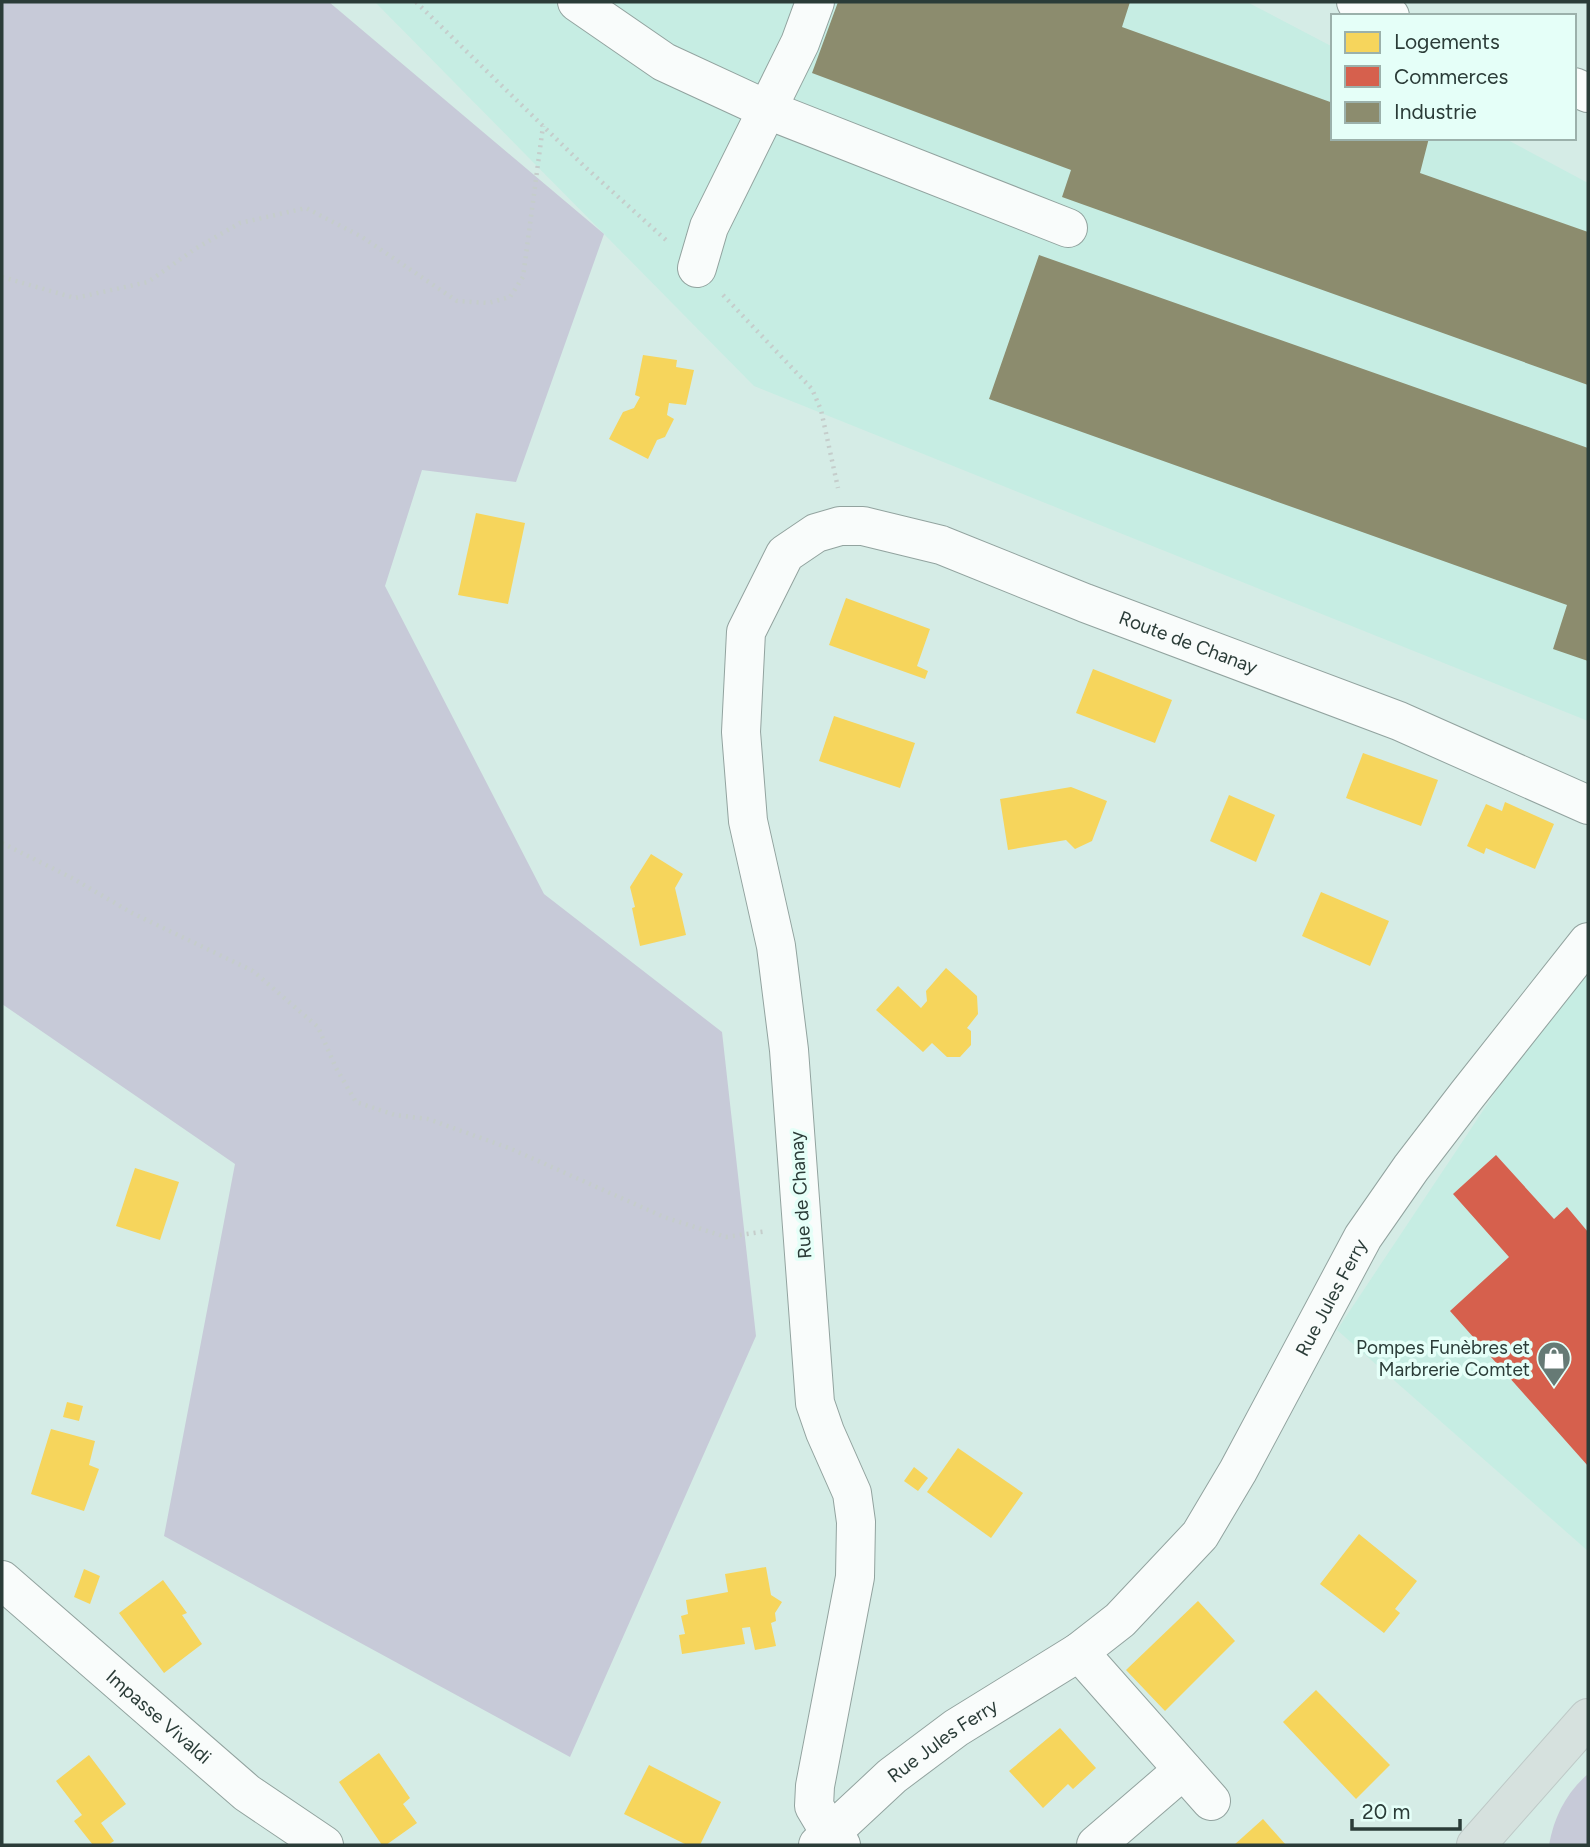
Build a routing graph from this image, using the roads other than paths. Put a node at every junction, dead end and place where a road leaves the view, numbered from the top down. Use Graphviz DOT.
graph roads {
  1 [pos="577,2"];
  2 [pos="608,2"];
  3 [pos="815,2"];
  4 [pos="1356,2"];
  5 [pos="1385,14"];
  6 [pos="625,37"];
  7 [pos="768,110"];
  8 [pos="1068,228"];
  9 [pos="697,268"];
  10 [pos="785,554"];
  11 [pos="1588,805"];
  12 [pos="1588,942"];
  13 [pos="2,1580"];
  14 [pos="1079,1652"];
  15 [pos="1588,1718"];
  16 [pos="1183,1770"];
  17 [pos="1211,1801"];
  18 [pos="830,1841"];
  19 [pos="324,1845"];
  20 [pos="1096,1845"];
  21 [pos="1476,1845"];
  1 -- 6 [label="street"];
  2 -- 6 [label="street"];
  3 -- 7 [label="street"];
  4 -- 5 [label="street"];
  6 -- 7 [label="street"];
  7 -- 8 [label="street"];
  7 -- 9 [label="street"];
  10 -- 11 [label="street, Route de Chanay"];
  10 -- 18 [label="street, Rue de Chanay"];
  12 -- 14 [label="street, Rue Jules Ferry"];
  13 -- 19 [label="street, Impasse Vivaldi"];
  14 -- 16 [label="street"];
  14 -- 18 [label="street, Rue Jules Ferry"];
  15 -- 21 [label="main road"];
  16 -- 17 [label="street"];
  16 -- 20 [label="street"];
}
